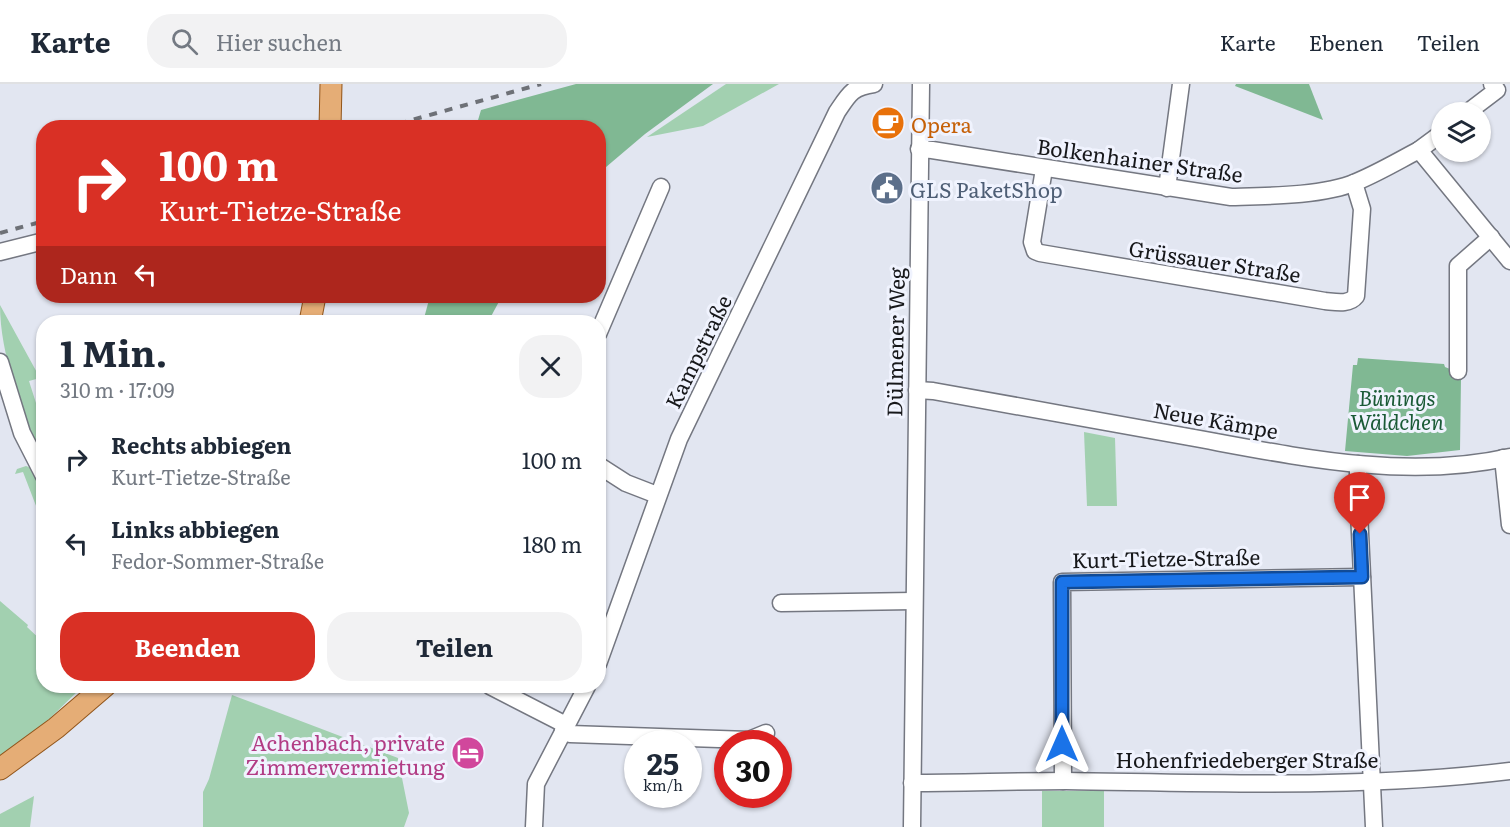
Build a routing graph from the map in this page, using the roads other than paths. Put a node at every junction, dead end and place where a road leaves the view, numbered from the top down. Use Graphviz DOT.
graph roads {
  1 [pos="331,84"];
  2 [pos="874,84"];
  3 [pos="921,84"];
  4 [pos="1181,84"];
  5 [pos="1492,84"];
  6 [pos="1481,102"];
  7 [pos="330,120"];
  8 [pos="1431,141"];
  9 [pos="919,149"];
  10 [pos="1419,150"];
  11 [pos="1044,169"];
  12 [pos="1354,183"];
  13 [pos="661,187"];
  14 [pos="1167,188"];
  15 [pos="1491,237"];
  16 [pos="36,243"];
  17 [pos="0,252"];
  18 [pos="1510,261"];
  19 [pos="606,315"];
  20 [pos="0,362"];
  21 [pos="1458,371"];
  22 [pos="917,390"];
  23 [pos="1506,458"];
  24 [pos="36,460"];
  25 [pos="1358,464"];
  26 [pos="606,470"];
  27 [pos="657,495"];
  28 [pos="1510,525"];
  29 [pos="1362,577"];
  30 [pos="914,601"];
  31 [pos="780,603"];
  32 [pos="606,644"];
  33 [pos="97,693"];
  34 [pos="502,693"];
  35 [pos="583,693"];
  36 [pos="564,728"];
  37 [pos="714,739"];
  38 [pos="0,769"];
  39 [pos="1510,771"];
  40 [pos="1372,780"];
  41 [pos="1063,781"];
  42 [pos="912,783"];
  43 [pos="534,827"];
  44 [pos="912,827"];
  45 [pos="1374,827"];
  1 -- 7 [label="main road"];
  2 -- 27 [label="street, Kampstraße"];
  3 -- 9 [label="street, Dülmener Weg"];
  4 -- 14 [label="street"];
  5 -- 6 [label="street"];
  8 -- 10 [label="street, Bolkenhainer Straße"];
  9 -- 11 [label="street, Bolkenhainer Straße"];
  9 -- 22 [label="street, Dülmener Weg"];
  10 -- 12 [label="street, Bolkenhainer Straße"];
  10 -- 15 [label="street"];
  11 -- 12 [label="street, Grüssauer Straße"];
  11 -- 14 [label="street, Bolkenhainer Straße"];
  12 -- 14 [label="street, Bolkenhainer Straße"];
  13 -- 19 [label="street"];
  15 -- 18 [label="street"];
  15 -- 21 [label="street"];
  16 -- 17 [label="street"];
  20 -- 24 [label="street"];
  22 -- 25 [label="street, Neue Kämpe"];
  22 -- 30 [label="street, Dülmener Weg"];
  23 -- 25 [label="street, Neue Kämpe"];
  23 -- 28 [label="street"];
  25 -- 29 [label="street"];
  26 -- 27 [label="street"];
  27 -- 32 [label="street, Kampstraße"];
  29 -- 40 [label="street"];
  29 -- 41 [label="street, Kurt-Tietze-Straße"];
  30 -- 31 [label="street"];
  30 -- 42 [label="street, Dülmener Weg"];
  33 -- 38 [label="main road"];
  34 -- 36 [label="street"];
  35 -- 36 [label="street"];
  36 -- 37 [label="street"];
  36 -- 43 [label="street"];
  39 -- 40 [label="street, Hohenfriedeberger Straße"];
  40 -- 41 [label="street, Hohenfriedeberger Straße"];
  40 -- 45 [label="street"];
  41 -- 42 [label="street, Hohenfriedeberger Straße"];
  42 -- 44 [label="street, Dülmener Weg"];
}
